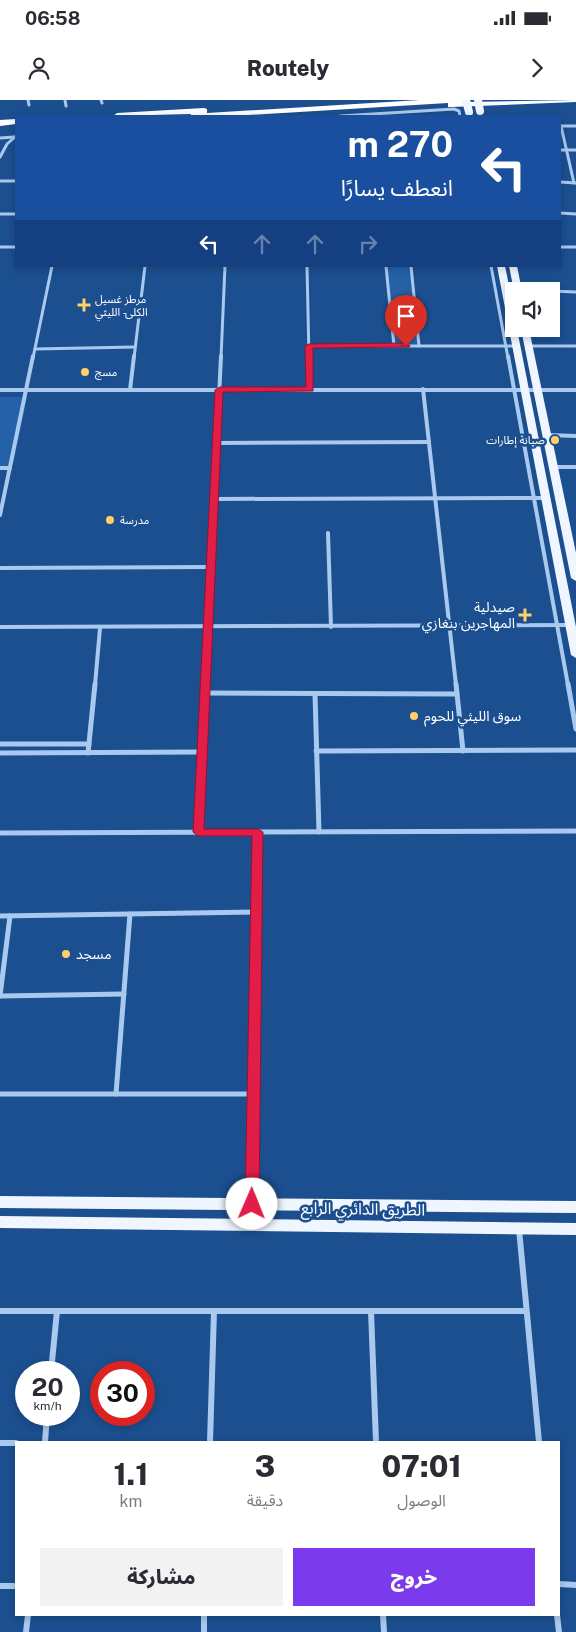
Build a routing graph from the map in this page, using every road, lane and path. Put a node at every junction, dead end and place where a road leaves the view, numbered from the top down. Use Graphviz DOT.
graph roads {
  1 [pos="28,100"];
  2 [pos="65,100"];
  3 [pos="370,100"];
  4 [pos="376,100"];
  5 [pos="462,100"];
  6 [pos="466,100"];
  7 [pos="478,100"];
  8 [pos="576,100"];
  9 [pos="29,105"];
  10 [pos="385,105"];
  11 [pos="66,106"];
  12 [pos="352,106"];
  13 [pos="470,114"];
  14 [pos="480,114"];
  15 [pos="133,115"];
  16 [pos="210,115"];
  17 [pos="350,115"];
  18 [pos="365,115"];
  19 [pos="460,115"];
  20 [pos="0,124"];
  21 [pos="14,125"];
  22 [pos="561,126"];
  23 [pos="576,126"];
  24 [pos="0,128"];
  25 [pos="15,136"];
  26 [pos="0,138"];
  27 [pos="561,150"];
  28 [pos="566,150"];
  29 [pos="576,150"];
  30 [pos="0,157"];
  31 [pos="0,182"];
  32 [pos="15,182"];
  33 [pos="561,182"];
  34 [pos="575,182"];
  35 [pos="561,213"];
  36 [pos="0,214"];
  37 [pos="15,214"];
  38 [pos="576,214"];
  39 [pos="0,247"];
  40 [pos="15,247"];
  41 [pos="561,247"];
  42 [pos="576,247"];
  43 [pos="52,267"];
  44 [pos="145,267"];
  45 [pos="225,267"];
  46 [pos="307,267"];
  47 [pos="386,267"];
  48 [pos="411,267"];
  49 [pos="491,267"];
  50 [pos="501,267"];
  51 [pos="512,267"];
  52 [pos="516,282"];
  53 [pos="560,291"];
  54 [pos="576,292"];
  55 [pos="527,337"];
  56 [pos="135,346"];
  57 [pos="309,346"];
  58 [pos="394,346"];
  59 [pos="418,346"];
  60 [pos="505,346"];
  61 [pos="517,346"];
  62 [pos="529,346"];
  63 [pos="576,346"];
  64 [pos="35,349"];
  65 [pos="310,389"];
  66 [pos="423,389"];
  67 [pos="513,389"];
  68 [pos="0,390"];
  69 [pos="26,390"];
  70 [pos="130,390"];
  71 [pos="220,390"];
  72 [pos="526,390"];
  73 [pos="538,390"];
  74 [pos="576,390"];
  75 [pos="547,436"];
  76 [pos="576,436"];
  77 [pos="217,442"];
  78 [pos="429,442"];
  79 [pos="553,467"];
  80 [pos="576,467"];
  81 [pos="0,468"];
  82 [pos="10,468"];
  83 [pos="436,498"];
  84 [pos="533,498"];
  85 [pos="546,498"];
  86 [pos="214,499"];
  87 [pos="0,515"];
  88 [pos="328,533"];
  89 [pos="573,551"];
  90 [pos="211,567"];
  91 [pos="0,568"];
  92 [pos="576,578"];
  93 [pos="556,625"];
  94 [pos="570,625"];
  95 [pos="450,626"];
  96 [pos="0,627"];
  97 [pos="208,627"];
  98 [pos="331,627"];
  99 [pos="100,628"];
  100 [pos="576,655"];
  101 [pos="205,694"];
  102 [pos="315,694"];
  103 [pos="457,694"];
  104 [pos="576,729"];
  105 [pos="0,744"];
  106 [pos="89,744"];
  107 [pos="576,750"];
  108 [pos="316,751"];
  109 [pos="464,751"];
  110 [pos="202,752"];
  111 [pos="0,753"];
  112 [pos="88,753"];
  113 [pos="198,832"];
  114 [pos="258,832"];
  115 [pos="319,832"];
  116 [pos="576,832"];
  117 [pos="0,833"];
  118 [pos="256,912"];
  119 [pos="130,914"];
  120 [pos="0,916"];
  121 [pos="10,916"];
  122 [pos="124,994"];
  123 [pos="0,996"];
  124 [pos="0,1094"];
  125 [pos="116,1094"];
  126 [pos="254,1094"];
  127 [pos="0,1202"];
  128 [pos="252,1204"];
  129 [pos="576,1207"];
  130 [pos="0,1222"];
  131 [pos="519,1229"];
  132 [pos="576,1229"];
  133 [pos="0,1311"];
  134 [pos="57,1311"];
  135 [pos="214,1311"];
  136 [pos="371,1311"];
  137 [pos="525,1311"];
  138 [pos="52,1361"];
  139 [pos="46,1426"];
  140 [pos="45,1441"];
  141 [pos="210,1441"];
  142 [pos="376,1441"];
  143 [pos="539,1441"];
  144 [pos="0,1443"];
  145 [pos="15,1443"];
  146 [pos="560,1584"];
  147 [pos="576,1585"];
  148 [pos="0,1586"];
  149 [pos="15,1586"];
  150 [pos="28,1616"];
  151 [pos="204,1616"];
  152 [pos="383,1616"];
  153 [pos="557,1616"];
  154 [pos="26,1632"];
  155 [pos="204,1632"];
  156 [pos="384,1632"];
  157 [pos="559,1632"];
  1 -- 9 [label="street"];
  2 -- 11 [label="street"];
  3 -- 4 [label="highway"];
  3 -- 15 [label="highway"];
  5 -- 10 [label="highway"];
  6 -- 13 [label="main road, bridge"];
  7 -- 14 [label="main road, bridge"];
  8 -- 10 [label="highway"];
  10 -- 12 [label="highway"];
  12 -- 16 [label="highway"];
  12 -- 17 [label="street"];
  18 -- 19 [label="street"];
  20 -- 21 [label="highway"];
  21 -- 24 [label="highway"];
  22 -- 23 [label="street"];
  22 -- 28 [label="street"];
  25 -- 26 [label="street"];
  25 -- 30 [label="street"];
  27 -- 28 [label="street"];
  28 -- 29 [label="street"];
  28 -- 34 [label="street"];
  31 -- 32 [label="street"];
  33 -- 34 [label="street"];
  35 -- 38 [label="street"];
  36 -- 37 [label="street"];
  39 -- 40 [label="street"];
  41 -- 42 [label="street"];
  43 -- 64 [label="street"];
  44 -- 56 [label="street"];
  45 -- 71 [label="street"];
  46 -- 57 [label="street"];
  47 -- 58 [label="street"];
  48 -- 59 [label="street"];
  49 -- 60 [label="street"];
  50 -- 61 [label="main road"];
  51 -- 52 [label="main road"];
  53 -- 54 [label="street"];
  55 -- 62 [label="main road"];
  56 -- 64 [label="street"];
  56 -- 70 [label="street"];
  57 -- 58 [label="street"];
  57 -- 65 [label="street"];
  58 -- 59 [label="street"];
  59 -- 60 [label="street"];
  60 -- 61 [label="street"];
  60 -- 67 [label="street"];
  61 -- 72 [label="main road"];
  62 -- 63 [label="street"];
  62 -- 73 [label="main road"];
  64 -- 69 [label="street"];
  65 -- 66 [label="street"];
  65 -- 71 [label="street"];
  66 -- 67 [label="street"];
  66 -- 78 [label="street"];
  67 -- 72 [label="street"];
  67 -- 84 [label="street"];
  68 -- 69 [label="street"];
  69 -- 70 [label="street"];
  69 -- 82 [label="street"];
  70 -- 71 [label="street"];
  71 -- 77 [label="street"];
  72 -- 73 [label="street"];
  72 -- 85 [label="main road"];
  73 -- 74 [label="street"];
  73 -- 75 [label="main road"];
  75 -- 76 [label="street"];
  75 -- 79 [label="main road"];
  77 -- 78 [label="street"];
  77 -- 86 [label="street"];
  78 -- 83 [label="street"];
  79 -- 80 [label="street"];
  79 -- 89 [label="main road"];
  81 -- 82 [label="street"];
  82 -- 87 [label="street"];
  83 -- 84 [label="street"];
  83 -- 86 [label="street"];
  83 -- 95 [label="street"];
  84 -- 85 [label="street"];
  84 -- 93 [label="street"];
  85 -- 94 [label="main road"];
  86 -- 90 [label="street"];
  88 -- 98 [label="street"];
  89 -- 92 [label="main road"];
  90 -- 91 [label="street"];
  90 -- 97 [label="street"];
  93 -- 94 [label="street"];
  93 -- 95 [label="street"];
  93 -- 104 [label="street"];
  94 -- 100 [label="main road"];
  95 -- 98 [label="street"];
  95 -- 103 [label="street"];
  96 -- 99 [label="street"];
  97 -- 98 [label="street"];
  97 -- 99 [label="street"];
  97 -- 101 [label="street"];
  99 -- 106 [label="street"];
  101 -- 102 [label="street"];
  101 -- 110 [label="street"];
  102 -- 103 [label="street"];
  102 -- 108 [label="street"];
  103 -- 109 [label="street"];
  105 -- 106 [label="street"];
  106 -- 112 [label="street"];
  107 -- 109 [label="street"];
  108 -- 109 [label="street"];
  108 -- 115 [label="street"];
  110 -- 112 [label="street"];
  110 -- 113 [label="street"];
  111 -- 112 [label="street"];
  113 -- 114 [label="street"];
  113 -- 117 [label="street"];
  114 -- 115 [label="street"];
  114 -- 118 [label="street"];
  115 -- 116 [label="street"];
  118 -- 119 [label="street"];
  118 -- 126 [label="street"];
  119 -- 121 [label="street"];
  119 -- 122 [label="street"];
  120 -- 121 [label="street"];
  121 -- 123 [label="street"];
  122 -- 123 [label="street"];
  122 -- 125 [label="street"];
  124 -- 125 [label="street"];
  125 -- 126 [label="street"];
  126 -- 128 [label="street"];
  127 -- 128 [label="main road, الطريق الدائري الرابع"];
  128 -- 129 [label="main road, الطريق الدائري الرابع"];
  130 -- 131 [label="main road, الطريق الدائري الرابع"];
  131 -- 132 [label="main road, الطريق الدائري الرابع"];
  131 -- 137 [label="street"];
  133 -- 134 [label="street"];
  134 -- 135 [label="street"];
  134 -- 138 [label="street"];
  135 -- 136 [label="street"];
  135 -- 141 [label="street"];
  136 -- 137 [label="street"];
  136 -- 142 [label="street"];
  137 -- 143 [label="street"];
  139 -- 140 [label="street"];
  144 -- 145 [label="street"];
  146 -- 147 [label="street"];
  148 -- 149 [label="street"];
  150 -- 154 [label="street"];
  151 -- 155 [label="street"];
  152 -- 156 [label="street"];
  153 -- 157 [label="street"];
}
